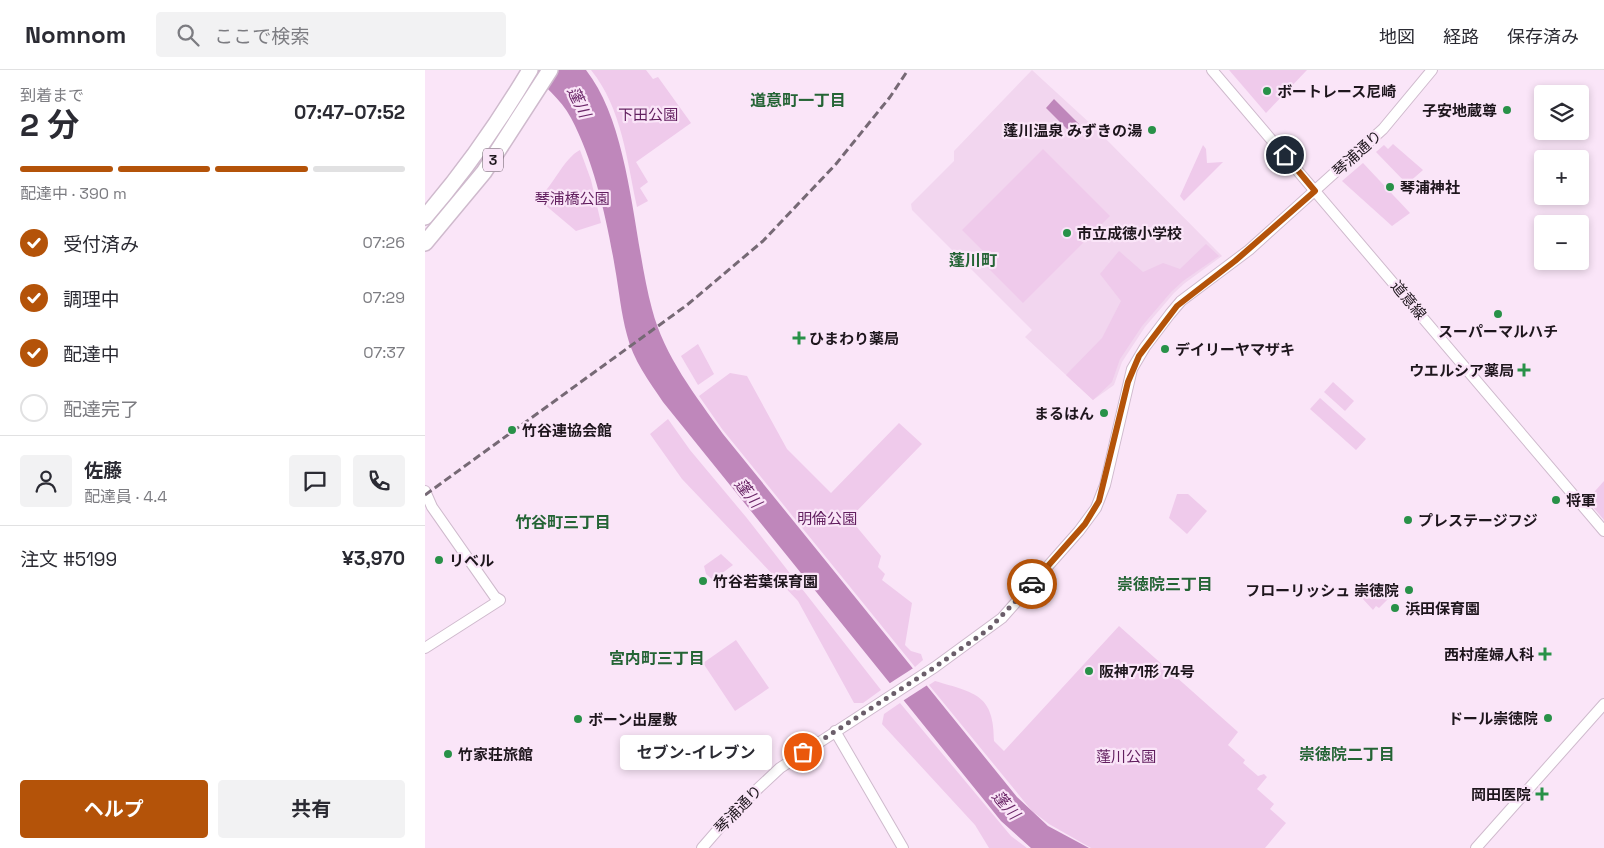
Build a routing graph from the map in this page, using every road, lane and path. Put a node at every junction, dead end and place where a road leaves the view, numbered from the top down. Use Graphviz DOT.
graph roads {
  1 [pos="530,70"];
  2 [pos="550,70"];
  3 [pos="1212,70"];
  4 [pos="1432,70"];
  5 [pos="1315,191"];
  6 [pos="425,217"];
  7 [pos="425,243"];
  8 [pos="425,491"];
  9 [pos="1604,531"];
  10 [pos="425,648"];
  11 [pos="1604,704"];
  12 [pos="835,732"];
  13 [pos="702,848"];
  14 [pos="903,848"];
  15 [pos="1476,848"];
  1 -- 6 [label="highway, 3"];
  2 -- 7 [label="highway, 3"];
  3 -- 5 [label="street, 道意線"];
  4 -- 5 [label="street, 琴浦通り"];
  5 -- 9 [label="street, 道意線"];
  5 -- 12 [label="street, 琴浦通り"];
  8 -- 10 [label="street"];
  11 -- 15 [label="street"];
  12 -- 13 [label="street, 琴浦通り"];
  12 -- 14 [label="street"];
}
